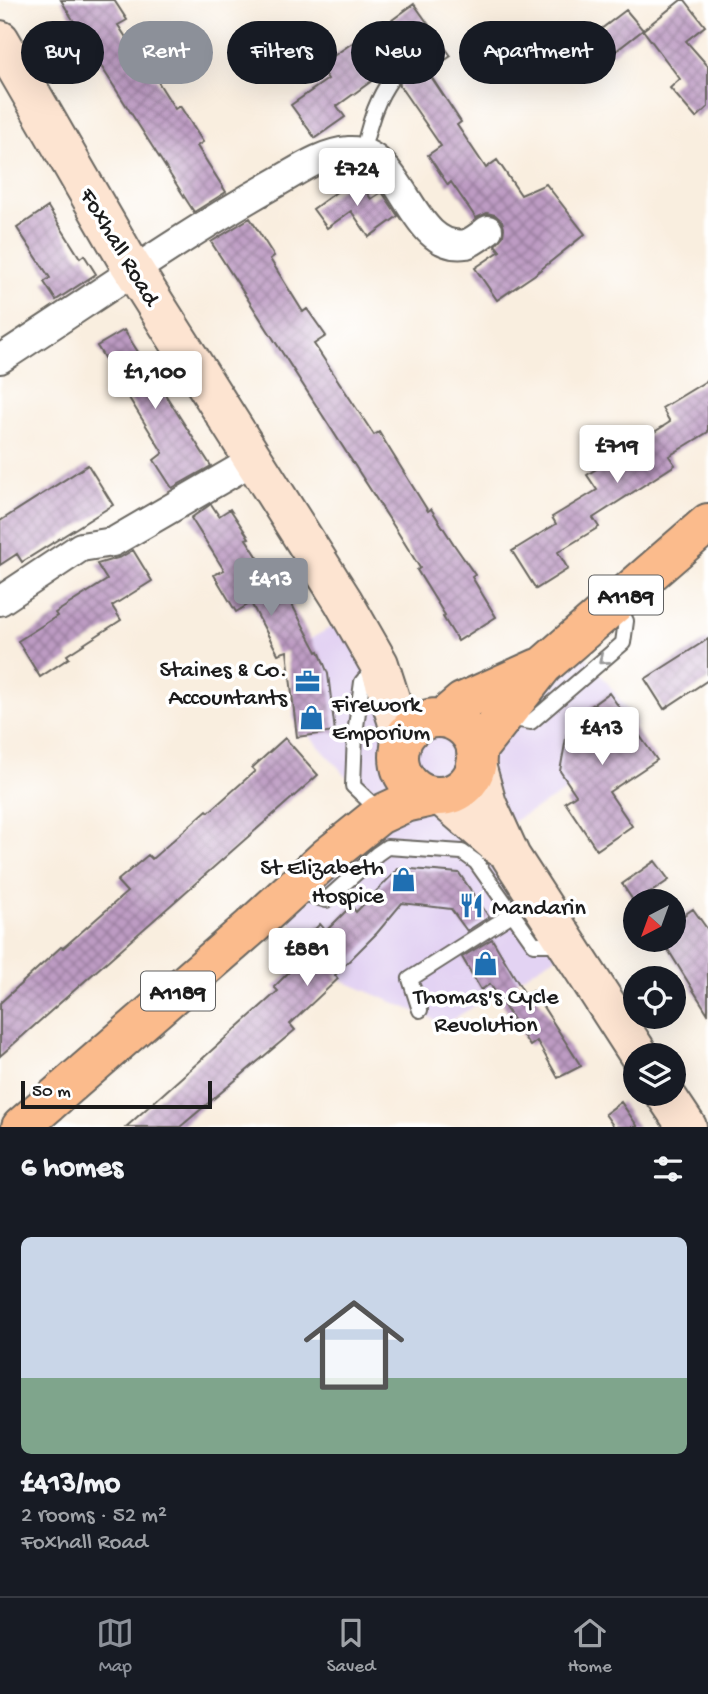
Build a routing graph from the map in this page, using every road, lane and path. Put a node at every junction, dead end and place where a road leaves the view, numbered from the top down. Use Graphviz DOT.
graph roads {
  1 [pos="0,40"];
  2 [pos="388,84"];
  3 [pos="362,153"];
  4 [pos="488,230"];
  5 [pos="135,272"];
  6 [pos="0,359"];
  7 [pos="254,460"];
  8 [pos="708,523"];
  9 [pos="0,601"];
  10 [pos="616,603"];
  11 [pos="379,664"];
  12 [pos="543,666"];
  13 [pos="502,717"];
  14 [pos="439,718"];
  15 [pos="400,751"];
  16 [pos="476,758"];
  17 [pos="439,796"];
  18 [pos="371,803"];
  19 [pos="327,857"];
  20 [pos="511,858"];
  21 [pos="292,889"];
  22 [pos="512,915"];
  23 [pos="563,939"];
  24 [pos="419,1010"];
  25 [pos="631,1043"];
  26 [pos="673,1106"];
  27 [pos="21,1127"];
  28 [pos="687,1127"];
  1 -- 5 [label="street, Foxhall Road"];
  2 -- 3 [label="lane"];
  3 -- 4 [label="street"];
  3 -- 5 [label="street"];
  5 -- 6 [label="street"];
  5 -- 7 [label="street, Foxhall Road"];
  7 -- 9 [label="street"];
  7 -- 11 [label="street, Foxhall Road"];
  8 -- 10 [label="main road, A1189"];
  10 -- 12 [label="main road, A1189"];
  10 -- 13 [label="lane, one-way"];
  11 -- 14 [label="street, Foxhall Road"];
  11 -- 15 [label="street, Foxhall Road"];
  11 -- 18 [label="lane"];
  12 -- 13 [label="main road, A1189"];
  12 -- 14 [label="main road, A1189"];
  13 -- 16 [label="main road, A1189"];
  14 -- 15 [label="main road"];
  14 -- 16 [label="main road"];
  15 -- 17 [label="main road"];
  15 -- 18 [label="main road, A1189"];
  16 -- 17 [label="main road"];
  16 -- 20 [label="street"];
  17 -- 19 [label="main road"];
  17 -- 20 [label="street"];
  18 -- 19 [label="main road, A1189"];
  19 -- 21 [label="main road, A1189"];
  20 -- 23 [label="street"];
  21 -- 22 [label="lane"];
  21 -- 27 [label="main road, A1189"];
  22 -- 23 [label="lane"];
  22 -- 24 [label="lane"];
  23 -- 25 [label="street"];
  26 -- 28 [label="street"];
}
